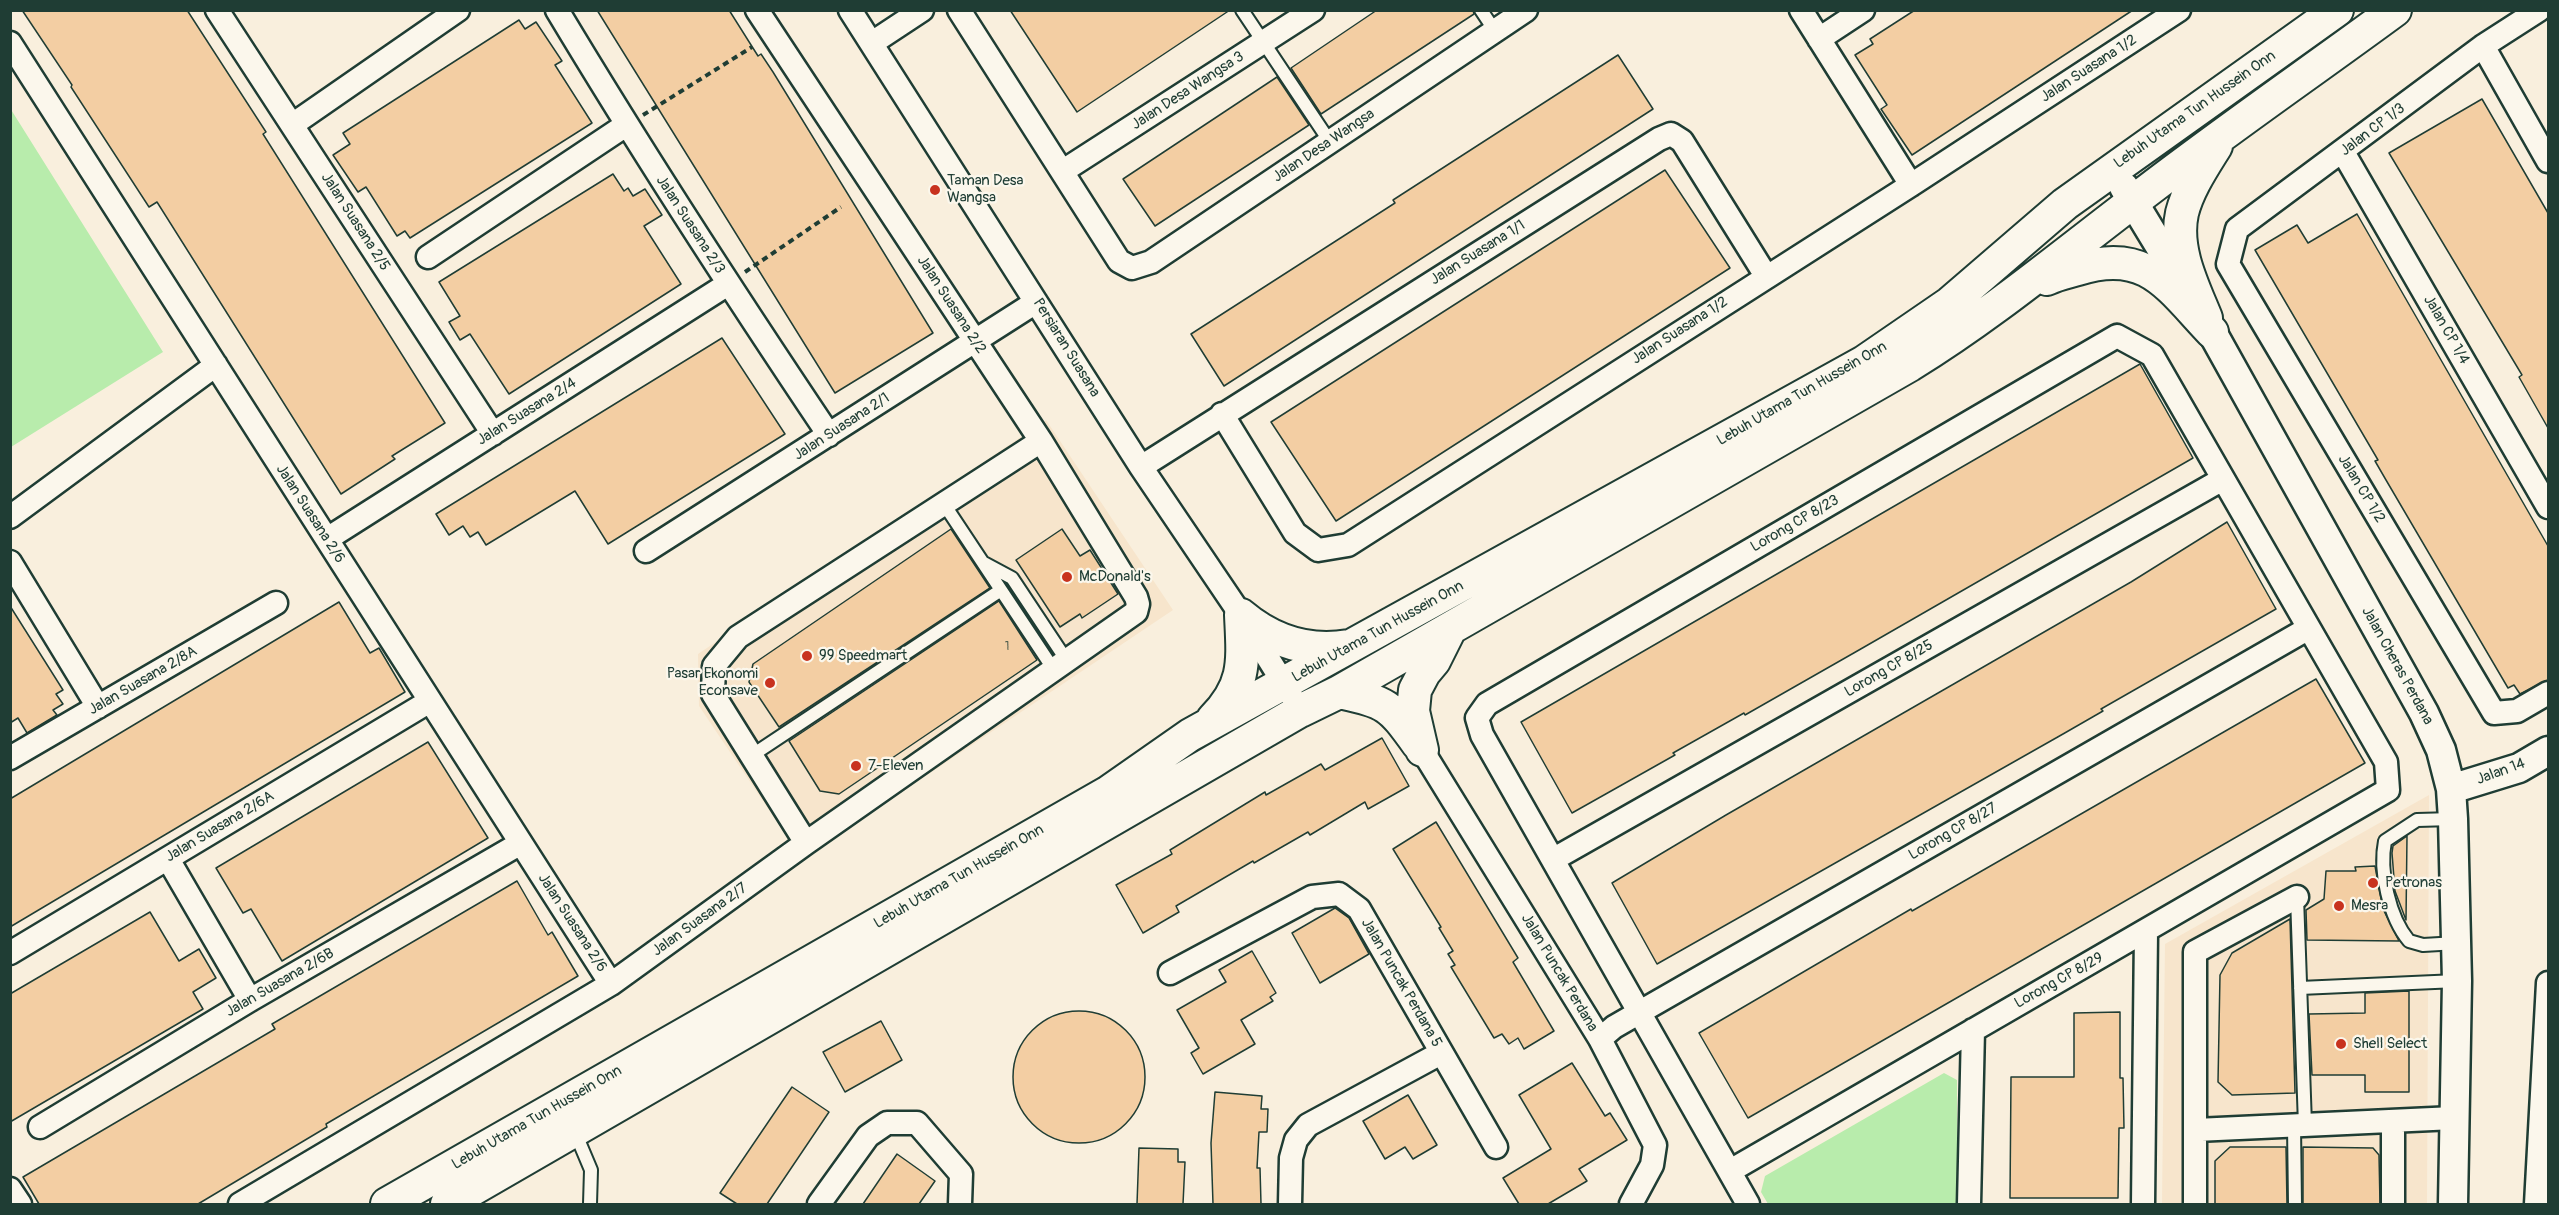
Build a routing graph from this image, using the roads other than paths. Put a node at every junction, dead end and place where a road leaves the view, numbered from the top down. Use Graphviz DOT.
graph roads {
  1 [pos="458,10"];
  2 [pos="557,10"];
  3 [pos="757,10"];
  4 [pos="850,10"];
  5 [pos="922,10"];
  6 [pos="959,10"];
  7 [pos="1242,10"];
  8 [pos="1313,10"];
  9 [pos="1481,10"];
  10 [pos="1526,10"];
  11 [pos="1801,10"];
  12 [pos="1863,10"];
  13 [pos="2178,10"];
  14 [pos="2337,10"];
  15 [pos="2395,10"];
  16 [pos="2539,10"];
  17 [pos="224,13"];
  18 [pos="1495,31"];
  19 [pos="1819,39"];
  20 [pos="10,43"];
  21 [pos="872,43"];
  22 [pos="1263,43"];
  23 [pos="2483,46"];
  24 [pos="2220,93"];
  25 [pos="291,125"];
  26 [pos="626,125"];
  27 [pos="2221,137"];
  28 [pos="1330,142"];
  29 [pos="2343,152"];
  30 [pos="2548,161"];
  31 [pos="1063,171"];
  32 [pos="1911,185"];
  33 [pos="2129,194"];
  34 [pos="2023,242"];
  35 [pos="428,257"];
  36 [pos="2228,264"];
  37 [pos="1766,276"];
  38 [pos="728,284"];
  39 [pos="2013,297"];
  40 [pos="1036,302"];
  41 [pos="2212,332"];
  42 [pos="975,341"];
  43 [pos="216,365"];
  44 [pos="1222,414"];
  45 [pos="493,434"];
  46 [pos="829,435"];
  47 [pos="1041,441"];
  48 [pos="1141,467"];
  49 [pos="2223,479"];
  50 [pos="944,504"];
  51 [pos="2548,507"];
  52 [pos="10,517"];
  53 [pos="327,539"];
  54 [pos="646,551"];
  55 [pos="10,562"];
  56 [pos="983,563"];
  57 [pos="1001,590"];
  58 [pos="276,603"];
  59 [pos="1138,604"];
  60 [pos="1241,615"];
  61 [pos="2309,628"];
  62 [pos="1450,629"];
  63 [pos="1356,644"];
  64 [pos="1060,666"];
  65 [pos="1284,684"];
  66 [pos="1339,692"];
  67 [pos="2548,693"];
  68 [pos="430,701"];
  69 [pos="98,707"];
  70 [pos="1300,711"];
  71 [pos="1205,727"];
  72 [pos="1422,750"];
  73 [pos="2548,751"];
  74 [pos="751,756"];
  75 [pos="10,758"];
  76 [pos="2451,789"];
  77 [pos="2453,819"];
  78 [pos="521,843"];
  79 [pos="806,843"];
  80 [pos="168,859"];
  81 [pos="1554,859"];
  82 [pos="2297,897"];
  83 [pos="2146,932"];
  84 [pos="2457,944"];
  85 [pos="10,954"];
  86 [pos="1170,973"];
  87 [pos="2457,981"];
  88 [pos="611,984"];
  89 [pos="2548,984"];
  90 [pos="2300,988"];
  91 [pos="250,1000"];
  92 [pos="1640,1012"];
  93 [pos="1973,1029"];
  94 [pos="1600,1040"];
  95 [pos="1442,1053"];
  96 [pos="2454,1118"];
  97 [pos="2393,1121"];
  98 [pos="2300,1125"];
  99 [pos="40,1127"];
  100 [pos="2196,1130"];
  101 [pos="575,1131"];
  102 [pos="1496,1147"];
  103 [pos="1730,1171"];
  104 [pos="10,1189"];
  105 [pos="2540,1195"];
  106 [pos="20,1204"];
  107 [pos="240,1204"];
  108 [pos="387,1204"];
  109 [pos="447,1204"];
  110 [pos="590,1204"];
  111 [pos="819,1204"];
  112 [pos="960,1204"];
  113 [pos="1290,1204"];
  114 [pos="1631,1204"];
  115 [pos="1748,1204"];
  116 [pos="1970,1204"];
  117 [pos="2143,1204"];
  118 [pos="2195,1204"];
  119 [pos="2295,1204"];
  120 [pos="2393,1204"];
  121 [pos="2452,1204"];
  1 -- 25 [label="street"];
  2 -- 26 [label="street, Jalan Suasana 2/3"];
  3 -- 42 [label="street, Jalan Suasana 2/2"];
  4 -- 21 [label="street, Persiaran Suasana"];
  5 -- 21 [label="street"];
  6 -- 31 [label="street"];
  7 -- 22 [label="lane"];
  8 -- 22 [label="street, Jalan Desa Wangsa 3"];
  9 -- 18 [label="lane"];
  10 -- 18 [label="street, Jalan Desa Wangsa"];
  11 -- 19 [label="street"];
  12 -- 19 [label="street"];
  13 -- 32 [label="street, Jalan Suasana 1/2"];
  14 -- 24 [label="main road, Lebuh Utama Tun Hussein Onn"];
  15 -- 27 [label="main road, Lebuh Utama Tun Hussein Onn"];
  16 -- 23 [label="street, Jalan CP 1/3"];
  17 -- 25 [label="street, Jalan Suasana 2/5"];
  18 -- 28 [label="street, Jalan Desa Wangsa"];
  19 -- 32 [label="street"];
  20 -- 43 [label="street, Jalan Suasana 2/6"];
  21 -- 40 [label="street, Persiaran Suasana"];
  22 -- 28 [label="lane"];
  22 -- 31 [label="street, Jalan Desa Wangsa 3"];
  23 -- 29 [label="street, Jalan CP 1/3"];
  23 -- 30 [label="street"];
  24 -- 33 [label="main road"];
  24 -- 34 [label="main road, Lebuh Utama Tun Hussein Onn"];
  25 -- 45 [label="street, Jalan Suasana 2/5"];
  26 -- 35 [label="street"];
  26 -- 38 [label="street, Jalan Suasana 2/3"];
  27 -- 33 [label="main road, Lebuh Utama Tun Hussein Onn"];
  27 -- 41 [label="main road"];
  28 -- 31 [label="street, Jalan Desa Wangsa"];
  29 -- 36 [label="street, Jalan CP 1/3"];
  29 -- 51 [label="street, Jalan CP 1/4"];
  32 -- 37 [label="street, Jalan Suasana 1/2"];
  33 -- 34 [label="main road"];
  33 -- 39 [label="main road, Lebuh Utama Tun Hussein Onn"];
  33 -- 41 [label="street, Jalan Cheras Perdana"];
  34 -- 63 [label="main road, Lebuh Utama Tun Hussein Onn"];
  36 -- 67 [label="street, Jalan CP 1/2"];
  37 -- 44 [label="street, Jalan Suasana 1/2"];
  37 -- 44 [label="street, Jalan Suasana 1/1"];
  38 -- 45 [label="street, Jalan Suasana 2/4"];
  38 -- 46 [label="street, Jalan Suasana 2/3"];
  39 -- 41 [label="main road"];
  39 -- 62 [label="main road, Lebuh Utama Tun Hussein Onn"];
  40 -- 42 [label="street, Jalan Suasana 2/1"];
  40 -- 48 [label="street, Persiaran Suasana"];
  41 -- 76 [label="street, Jalan Cheras Perdana"];
  42 -- 46 [label="street, Jalan Suasana 2/1"];
  42 -- 47 [label="street, Jalan Suasana 2/2"];
  43 -- 52 [label="street"];
  43 -- 53 [label="street, Jalan Suasana 2/6"];
  44 -- 48 [label="street, Jalan Suasana 1/1"];
  45 -- 53 [label="street, Jalan Suasana 2/4"];
  46 -- 54 [label="street, Jalan Suasana 2/1"];
  47 -- 50 [label="street"];
  47 -- 59 [label="street, Jalan Suasana 2/2"];
  48 -- 60 [label="street, Persiaran Suasana"];
  49 -- 61 [label="street"];
  49 -- 81 [label="street, Lorong CP 8/25"];
  49 -- 81 [label="street, Lorong CP 8/23"];
  50 -- 56 [label="lane"];
  50 -- 74 [label="street"];
  53 -- 68 [label="street, Jalan Suasana 2/6"];
  55 -- 69 [label="street"];
  56 -- 57 [label="lane"];
  56 -- 64 [label="lane"];
  57 -- 64 [label="lane"];
  57 -- 74 [label="lane"];
  58 -- 69 [label="street, Jalan Suasana 2/8A"];
  59 -- 64 [label="street, Jalan Suasana 2/7"];
  60 -- 63 [label="main road"];
  60 -- 65 [label="street, Persiaran Suasana"];
  60 -- 71 [label="main road"];
  61 -- 83 [label="street, Lorong CP 8/29"];
  61 -- 92 [label="street, Lorong CP 8/27"];
  62 -- 66 [label="main road, Lebuh Utama Tun Hussein Onn"];
  62 -- 72 [label="main road"];
  63 -- 65 [label="main road, Lebuh Utama Tun Hussein Onn"];
  64 -- 79 [label="street, Jalan Suasana 2/7"];
  65 -- 70 [label="street, Persiaran Suasana"];
  65 -- 71 [label="main road, Lebuh Utama Tun Hussein Onn"];
  66 -- 70 [label="main road, Lebuh Utama Tun Hussein Onn"];
  66 -- 72 [label="main road"];
  68 -- 78 [label="street, Jalan Suasana 2/6"];
  68 -- 80 [label="street, Jalan Suasana 2/6A"];
  69 -- 75 [label="street, Jalan Suasana 2/8A"];
  70 -- 101 [label="main road, Lebuh Utama Tun Hussein Onn"];
  71 -- 108 [label="main road, Lebuh Utama Tun Hussein Onn"];
  72 -- 94 [label="street, Jalan Puncak Perdana"];
  73 -- 76 [label="street, Jalan 14"];
  74 -- 79 [label="street"];
  76 -- 77 [label="street, Jalan Cheras Perdana"];
  77 -- 84 [label="street, Jalan Cheras Perdana"];
  77 -- 84 [label="lane"];
  78 -- 88 [label="street, Jalan Suasana 2/6"];
  78 -- 91 [label="street, Jalan Suasana 2/6B"];
  79 -- 88 [label="street, Jalan Suasana 2/7"];
  80 -- 85 [label="street, Jalan Suasana 2/6A"];
  80 -- 91 [label="street"];
  81 -- 92 [label="street"];
  82 -- 90 [label="lane"];
  82 -- 100 [label="street"];
  83 -- 93 [label="street, Lorong CP 8/29"];
  83 -- 117 [label="street"];
  84 -- 87 [label="street, Jalan Cheras Perdana"];
  86 -- 95 [label="street, Jalan Puncak Perdana 5"];
  87 -- 90 [label="lane"];
  87 -- 96 [label="street, Jalan Cheras Perdana"];
  88 -- 107 [label="street, Jalan Suasana 2/7"];
  89 -- 105 [label="street"];
  90 -- 98 [label="lane"];
  91 -- 99 [label="street, Jalan Suasana 2/6B"];
  92 -- 94 [label="street, Lorong CP 8/27"];
  92 -- 103 [label="street"];
  93 -- 103 [label="street, Lorong CP 8/29"];
  93 -- 116 [label="street"];
  94 -- 114 [label="street, Jalan Puncak Perdana"];
  95 -- 102 [label="street, Jalan Puncak Perdana 5"];
  95 -- 113 [label="street"];
  96 -- 97 [label="street"];
  96 -- 121 [label="street, Jalan Cheras Perdana"];
  97 -- 98 [label="street"];
  97 -- 120 [label="street"];
  98 -- 100 [label="street"];
  98 -- 119 [label="lane"];
  100 -- 118 [label="street"];
  101 -- 109 [label="main road, Lebuh Utama Tun Hussein Onn"];
  101 -- 110 [label="lane"];
  103 -- 115 [label="street"];
  104 -- 106 [label="street"];
  111 -- 112 [label="street"];
}
